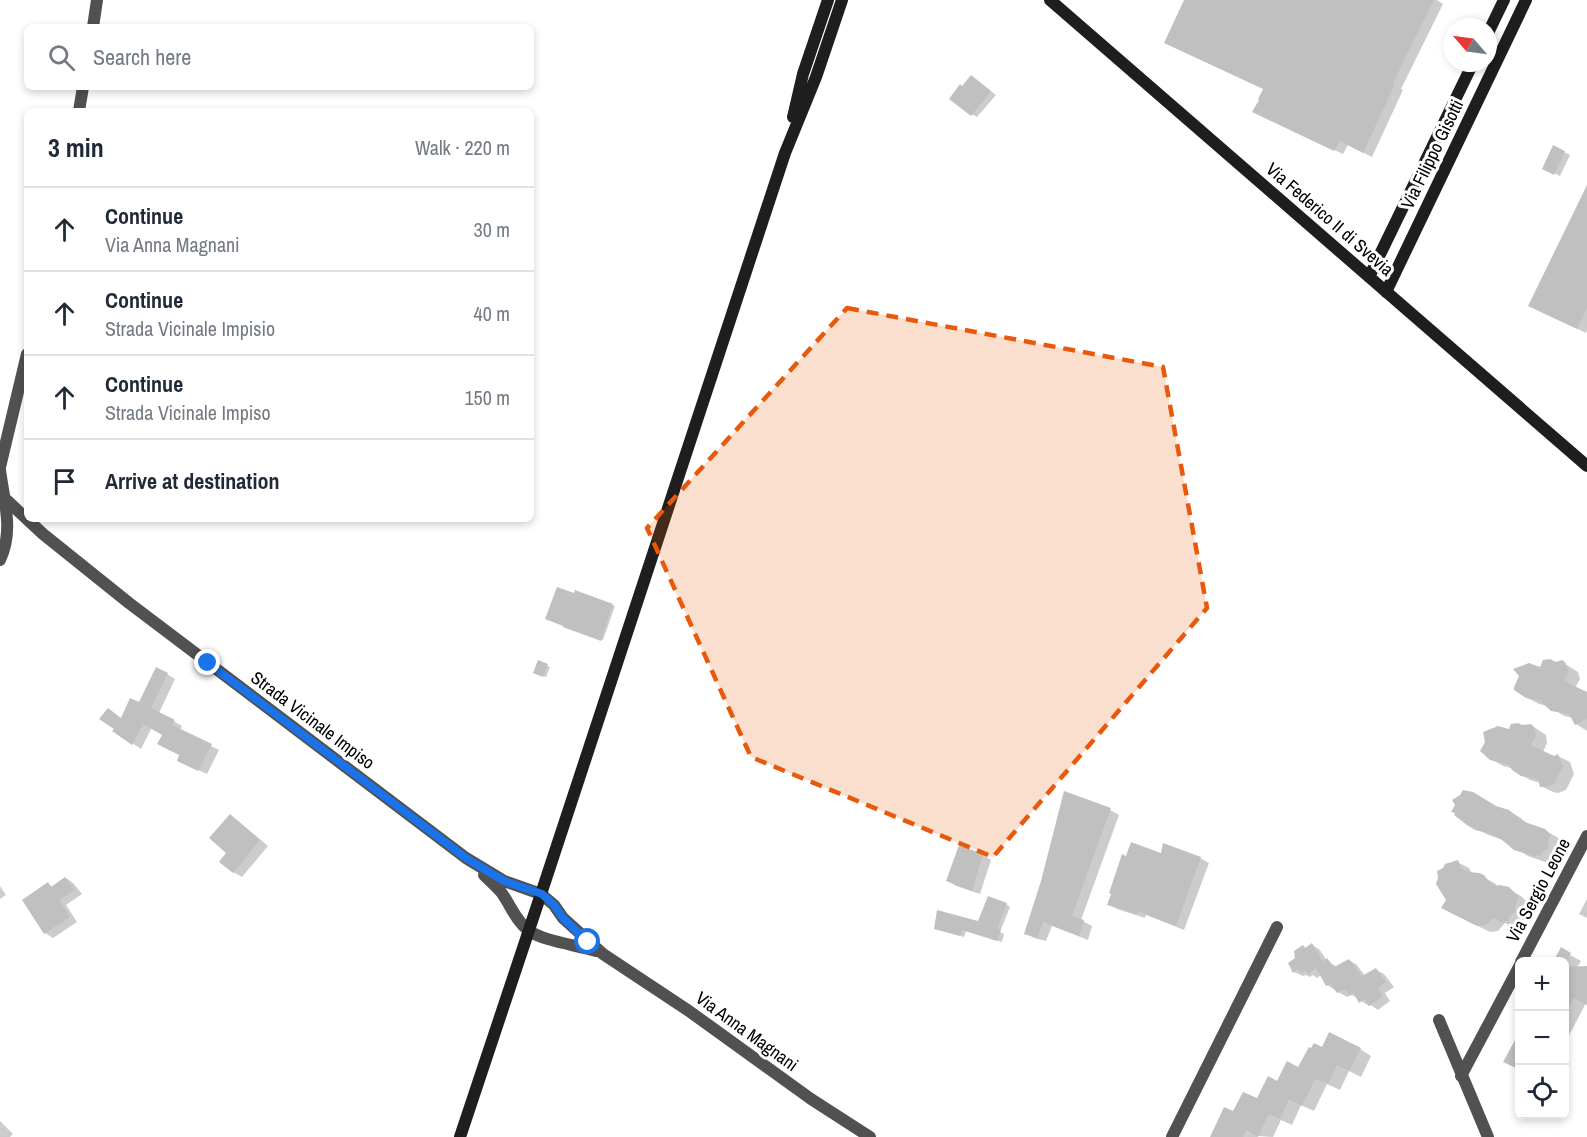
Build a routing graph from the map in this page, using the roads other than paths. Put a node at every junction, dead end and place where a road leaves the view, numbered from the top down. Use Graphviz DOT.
graph roads {
  1 [pos="97,0"];
  2 [pos="828,0"];
  3 [pos="842,0"];
  4 [pos="1050,0"];
  5 [pos="1504,0"];
  6 [pos="1526,0"];
  7 [pos="1495,18"];
  8 [pos="93,24"];
  9 [pos="1469,72"];
  10 [pos="83,90"];
  11 [pos="80,108"];
  12 [pos="785,153"];
  13 [pos="1369,277"];
  14 [pos="1386,292"];
  15 [pos="24,367"];
  16 [pos="1587,466"];
  17 [pos="0,469"];
  18 [pos="2,495"];
  19 [pos="24,516"];
  20 [pos="30,522"];
  21 [pos="0,560"];
  22 [pos="1587,836"];
  23 [pos="466,858"];
  24 [pos="542,894"];
  25 [pos="1277,927"];
  26 [pos="529,931"];
  27 [pos="603,954"];
  28 [pos="1523,957"];
  29 [pos="1515,973"];
  30 [pos="1439,1020"];
  31 [pos="1461,1076"];
  32 [pos="460,1137"];
  33 [pos="870,1137"];
  34 [pos="1172,1137"];
  35 [pos="1488,1137"];
  1 -- 8 [label="street"];
  2 -- 12 [label="main road"];
  3 -- 12 [label="main road"];
  4 -- 13 [label="main road, Via Federico II di Svevia"];
  5 -- 7 [label="main road"];
  6 -- 14 [label="main road, Via Filippo Gisotti"];
  9 -- 13 [label="main road, Via Filippo Gisotti"];
  10 -- 11 [label="street"];
  12 -- 24 [label="main road"];
  13 -- 14 [label="main road, Via Federico II di Svevia"];
  14 -- 16 [label="main road, Via Federico II di Svevia"];
  15 -- 17 [label="street"];
  17 -- 18 [label="street"];
  18 -- 19 [label="street, Strada Vicinale Impiso"];
  18 -- 21 [label="street"];
  20 -- 23 [label="street, Strada Vicinale Impiso"];
  22 -- 28 [label="street, Via Sergio Leone"];
  23 -- 24 [label="street"];
  23 -- 26 [label="street"];
  24 -- 26 [label="main road"];
  24 -- 27 [label="street, Via Anna Magnani"];
  25 -- 34 [label="street"];
  26 -- 27 [label="street, Via Anna Magnani"];
  26 -- 32 [label="main road"];
  27 -- 33 [label="street, Via Anna Magnani"];
  29 -- 31 [label="street, Via Sergio Leone"];
  30 -- 31 [label="street"];
  31 -- 35 [label="street"];
}
